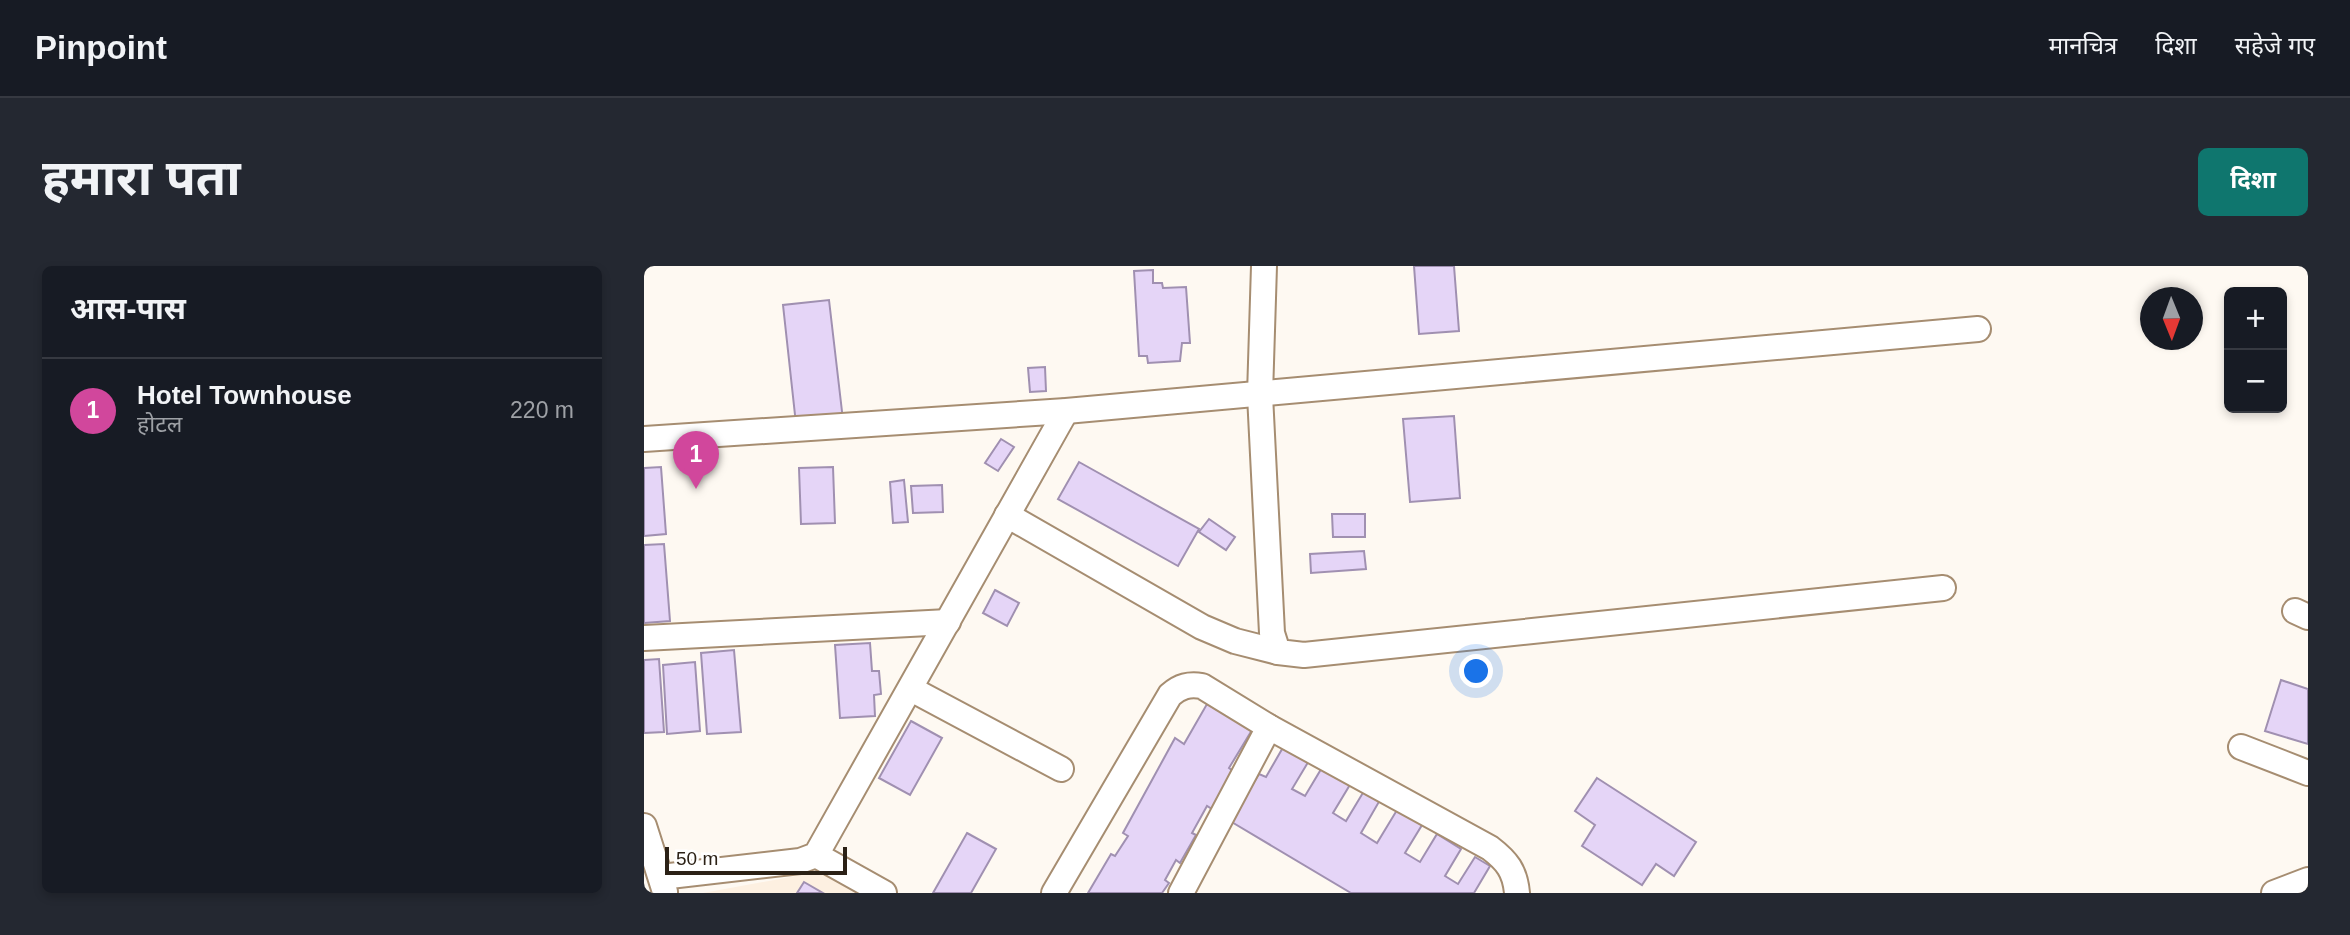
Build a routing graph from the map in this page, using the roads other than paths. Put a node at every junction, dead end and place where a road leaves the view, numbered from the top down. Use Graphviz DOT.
graph roads {
  1 [pos="1264,266"];
  2 [pos="1978,329"];
  3 [pos="1260,395"];
  4 [pos="1066,411"];
  5 [pos="644,439"];
  6 [pos="1007,515"];
  7 [pos="1944,588"];
  8 [pos="948,622"];
  9 [pos="644,638"];
  10 [pos="1278,652"];
  11 [pos="911,689"];
  12 [pos="1269,727"];
  13 [pos="2241,747"];
  14 [pos="1061,769"];
  15 [pos="2308,773"];
  16 [pos="644,826"];
  17 [pos="816,855"];
  18 [pos="2308,880"];
  19 [pos="663,885"];
  20 [pos="884,893"];
  21 [pos="1054,893"];
  22 [pos="1181,893"];
  23 [pos="1517,893"];
  24 [pos="2274,893"];
  1 -- 3 [label="street"];
  2 -- 3 [label="street"];
  3 -- 4 [label="street"];
  3 -- 10 [label="street"];
  4 -- 5 [label="street"];
  4 -- 6 [label="street"];
  6 -- 8 [label="street"];
  6 -- 10 [label="street"];
  7 -- 10 [label="street"];
  8 -- 9 [label="street"];
  8 -- 11 [label="street"];
  11 -- 14 [label="street"];
  11 -- 17 [label="street"];
  12 -- 21 [label="street"];
  12 -- 22 [label="street"];
  12 -- 23 [label="street"];
  13 -- 15 [label="street"];
  16 -- 19 [label="street"];
  17 -- 19 [label="street"];
  17 -- 20 [label="street"];
  18 -- 24 [label="street"];
}
